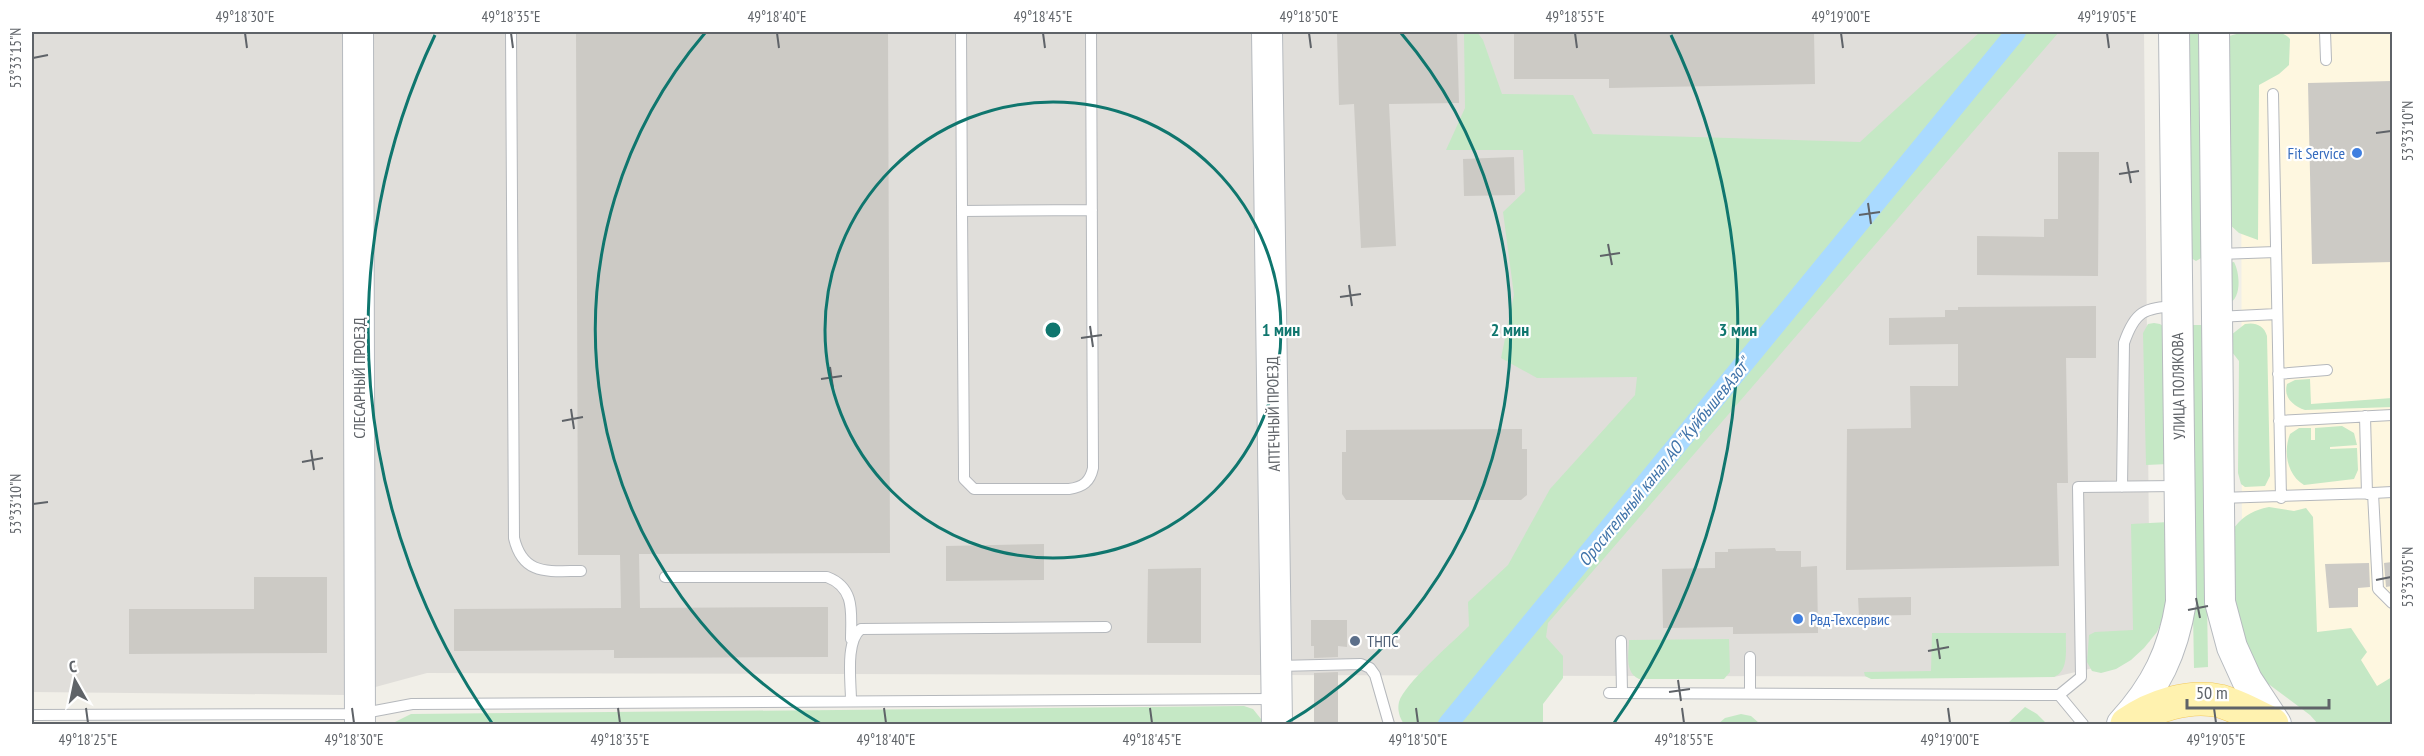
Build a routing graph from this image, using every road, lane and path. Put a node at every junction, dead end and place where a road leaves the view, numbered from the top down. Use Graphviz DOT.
graph roads {
  1 [pos="358,32"];
  2 [pos="512,32"];
  3 [pos="961,32"];
  4 [pos="1091,32"];
  5 [pos="1267,32"];
  6 [pos="2174,32"];
  7 [pos="2214,32"];
  8 [pos="2325,32"];
  9 [pos="2326,60"];
  10 [pos="2273,94"];
  11 [pos="1092,210"];
  12 [pos="962,211"];
  13 [pos="2276,252"];
  14 [pos="2216,254"];
  15 [pos="2217,286"];
  16 [pos="2177,296"];
  17 [pos="2277,314"];
  18 [pos="2217,317"];
  19 [pos="2327,370"];
  20 [pos="2278,374"];
  21 [pos="2392,415"];
  22 [pos="2365,416"];
  23 [pos="2279,421"];
  24 [pos="2180,486"];
  25 [pos="2122,487"];
  26 [pos="2392,492"];
  27 [pos="2370,494"];
  28 [pos="2219,498"];
  29 [pos="2280,498"];
  30 [pos="581,570"];
  31 [pos="665,577"];
  32 [pos="2392,603"];
  33 [pos="1107,627"];
  34 [pos="1621,640"];
  35 [pos="851,643"];
  36 [pos="1750,657"];
  37 [pos="1276,666"];
  38 [pos="1622,692"];
  39 [pos="1609,693"];
  40 [pos="1750,693"];
  41 [pos="2059,695"];
  42 [pos="851,701"];
  43 [pos="1277,712"];
  44 [pos="32,716"];
  45 [pos="360,719"];
  46 [pos="1389,724"];
  47 [pos="2083,724"];
  48 [pos="2122,724"];
  49 [pos="2127,724"];
  50 [pos="2274,724"];
  1 -- 45 [label="main road, СЛЕСАРНЫЙ ПРОЕЗД"];
  2 -- 30 [label="lane"];
  3 -- 12 [label="lane"];
  4 -- 11 [label="lane"];
  5 -- 37 [label="main road, АПТЕЧНЫЙ ПРОЕЗД"];
  6 -- 16 [label="main road, УЛИЦА ПОЛЯКОВА"];
  7 -- 14 [label="main road"];
  8 -- 9 [label="lane"];
  10 -- 13 [label="lane"];
  11 -- 12 [label="lane"];
  11 -- 12 [label="lane"];
  13 -- 14 [label="lane"];
  13 -- 17 [label="lane"];
  14 -- 15 [label="main road"];
  15 -- 16 [label="main road"];
  15 -- 18 [label="main road"];
  16 -- 24 [label="main road, УЛИЦА ПОЛЯКОВА"];
  16 -- 25 [label="lane"];
  17 -- 18 [label="lane"];
  17 -- 20 [label="lane"];
  18 -- 28 [label="main road"];
  19 -- 20 [label="lane"];
  20 -- 23 [label="lane"];
  21 -- 22 [label="lane"];
  22 -- 23 [label="lane"];
  22 -- 27 [label="lane"];
  23 -- 29 [label="lane"];
  24 -- 25 [label="lane"];
  24 -- 48 [label="main road, УЛИЦА ПОЛЯКОВА"];
  25 -- 41 [label="lane"];
  26 -- 27 [label="lane"];
  27 -- 29 [label="lane"];
  27 -- 32 [label="lane"];
  28 -- 29 [label="lane"];
  28 -- 50 [label="main road"];
  31 -- 35 [label="lane"];
  33 -- 35 [label="lane"];
  34 -- 38 [label="lane"];
  35 -- 42 [label="lane"];
  36 -- 40 [label="lane"];
  37 -- 43 [label="main road, АПТЕЧНЫЙ ПРОЕЗД"];
  37 -- 46 [label="lane"];
  38 -- 39 [label="lane"];
  38 -- 40 [label="lane"];
  40 -- 41 [label="lane"];
  41 -- 47 [label="lane"];
  42 -- 43 [label="lane"];
  42 -- 45 [label="lane"];
  44 -- 45 [label="lane"];
  49 -- 50 [label="main road"];
}
